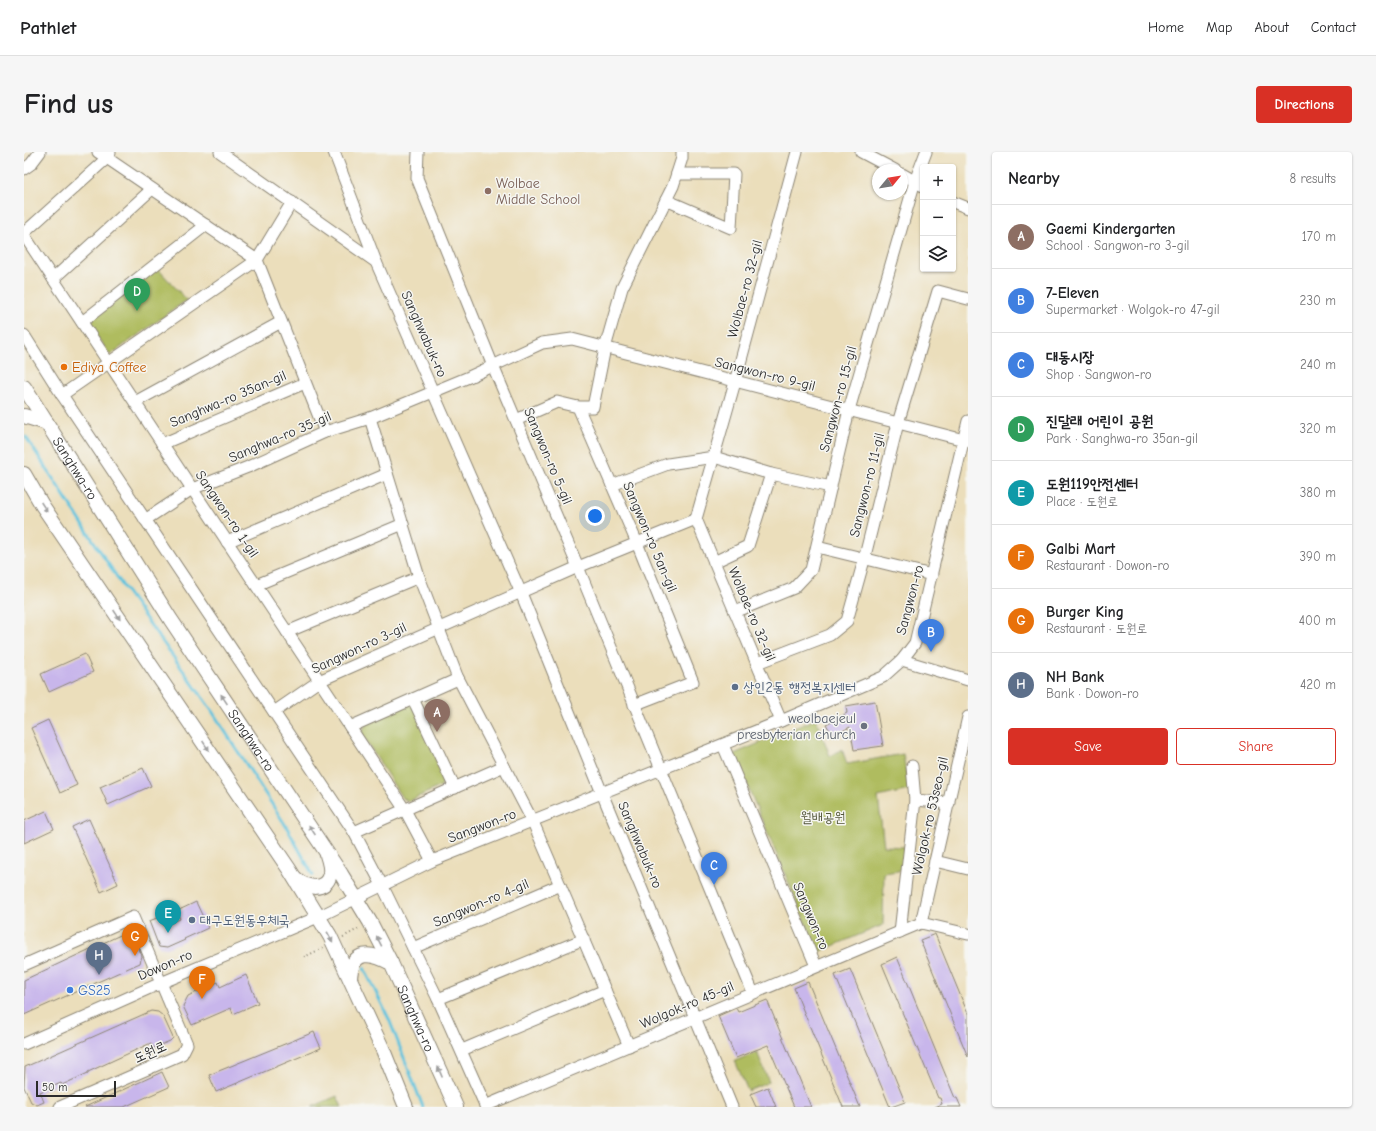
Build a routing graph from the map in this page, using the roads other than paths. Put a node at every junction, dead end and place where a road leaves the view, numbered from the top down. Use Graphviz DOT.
graph roads {
  1 [pos="40,152"];
  2 [pos="220,152"];
  3 [pos="334,152"];
  4 [pos="418,152"];
  5 [pos="682,152"];
  6 [pos="796,152"];
  7 [pos="861,152"];
  8 [pos="926,152"];
  9 [pos="105,154"];
  10 [pos="883,164"];
  11 [pos="24,169"];
  12 [pos="677,174"];
  13 [pos="908,177"];
  14 [pos="919,183"];
  15 [pos="152,189"];
  16 [pos="666,200"];
  17 [pos="292,202"];
  18 [pos="956,203"];
  19 [pos="968,208"];
  20 [pos="206,225"];
  21 [pos="24,234"];
  22 [pos="257,260"];
  23 [pos="376,262"];
  24 [pos="53,279"];
  25 [pos="968,299"];
  26 [pos="82,322"];
  27 [pos="281,322"];
  28 [pos="24,335"];
  29 [pos="605,348"];
  30 [pos="109,363"];
  31 [pos="493,366"];
  32 [pos="736,382"];
  33 [pos="305,383"];
  34 [pos="24,387"];
  35 [pos="432,391"];
  36 [pos="62,395"];
  37 [pos="135,402"];
  38 [pos="578,407"];
  39 [pos="849,410"];
  40 [pos="24,416"];
  41 [pos="370,418"];
  42 [pos="516,420"];
  43 [pos="968,421"];
  44 [pos="47,423"];
  45 [pos="898,423"];
  46 [pos="325,432"];
  47 [pos="966,440"];
  48 [pos="162,444"];
  49 [pos="714,457"];
  50 [pos="24,474"];
  51 [pos="387,474"];
  52 [pos="771,474"];
  53 [pos="612,485"];
  54 [pos="831,487"];
  55 [pos="192,489"];
  56 [pos="696,519"];
  57 [pos="145,520"];
  58 [pos="403,524"];
  59 [pos="227,542"];
  60 [pos="637,543"];
  61 [pos="817,547"];
  62 [pos="864,560"];
  63 [pos="714,562"];
  64 [pos="578,567"];
  65 [pos="932,575"];
  66 [pos="419,577"];
  67 [pos="256,586"];
  68 [pos="521,593"];
  69 [pos="735,612"];
  70 [pos="438,628"];
  71 [pos="287,632"];
  72 [pos="902,660"];
  73 [pos="757,663"];
  74 [pos="458,679"];
  75 [pos="968,680"];
  76 [pos="320,681"];
  77 [pos="413,699"];
  78 [pos="634,705"];
  79 [pos="274,712"];
  80 [pos="968,716"];
  81 [pos="781,721"];
  82 [pos="350,728"];
  83 [pos="723,745"];
  84 [pos="504,766"];
  85 [pos="912,766"];
  86 [pos="661,770"];
  87 [pos="455,788"];
  88 [pos="602,793"];
  89 [pos="915,800"];
  90 [pos="948,803"];
  91 [pos="405,810"];
  92 [pos="533,822"];
  93 [pos="354,832"];
  94 [pos="326,852"];
  95 [pos="432,861"];
  96 [pos="935,861"];
  97 [pos="968,869"];
  98 [pos="294,876"];
  99 [pos="382,885"];
  100 [pos="560,885"];
  101 [pos="355,898"];
  102 [pos="318,917"];
  103 [pos="921,923"];
  104 [pos="900,932"];
  105 [pos="968,934"];
  106 [pos="584,939"];
  107 [pos="413,948"];
  108 [pos="391,963"];
  109 [pos="24,964"];
  110 [pos="816,966"];
  111 [pos="350,978"];
  112 [pos="161,983"];
  113 [pos="606,990"];
  114 [pos="753,993"];
  115 [pos="438,999"];
  116 [pos="695,1017"];
  117 [pos="24,1044"];
  118 [pos="629,1046"];
  119 [pos="462,1050"];
  120 [pos="486,1106"];
  121 [pos="60,1107"];
  122 [pos="406,1107"];
  123 [pos="456,1107"];
  124 [pos="732,1107"];
  1 -- 11 [label="street"];
  2 -- 17 [label="street"];
  3 -- 23 [label="street, Sanghwabuk-ro"];
  4 -- 31 [label="street, Sangwon-ro 5-gil"];
  5 -- 12 [label="street"];
  6 -- 32 [label="street, Wolbae-ro 32-gil"];
  7 -- 10 [label="street"];
  8 -- 14 [label="street, Sangwon-ro 15-gil"];
  9 -- 15 [label="street"];
  9 -- 21 [label="street"];
  12 -- 16 [label="street"];
  12 -- 16 [label="street"];
  13 -- 14 [label="street"];
  14 -- 39 [label="street, Sangwon-ro 15-gil"];
  15 -- 20 [label="street"];
  15 -- 24 [label="street"];
  16 -- 29 [label="street"];
  17 -- 22 [label="street"];
  17 -- 23 [label="street"];
  18 -- 19 [label="street"];
  20 -- 22 [label="street"];
  20 -- 26 [label="street"];
  21 -- 24 [label="street, Sangwon-ro 1-gil"];
  22 -- 27 [label="street, Sanghwa-ro 35an-gil"];
  22 -- 30 [label="street"];
  23 -- 35 [label="street, Sanghwabuk-ro"];
  24 -- 26 [label="street, Sangwon-ro 1-gil"];
  25 -- 45 [label="street, Sangwon-ro 11-gil"];
  26 -- 30 [label="street, Sangwon-ro 1-gil"];
  27 -- 33 [label="street, Sanghwa-ro 35an-gil"];
  27 -- 37 [label="street"];
  28 -- 36 [label="street"];
  29 -- 31 [label="street, Sangwon-ro 9-gil"];
  29 -- 32 [label="street, Sangwon-ro 9-gil"];
  29 -- 38 [label="street"];
  30 -- 36 [label="street"];
  30 -- 37 [label="street, Sangwon-ro 1-gil"];
  31 -- 35 [label="street, Sangwon-ro 9-gil"];
  31 -- 42 [label="street, Sangwon-ro 5-gil"];
  32 -- 39 [label="street, Sangwon-ro 9-gil"];
  32 -- 49 [label="street, Wolbae-ro 32-gil"];
  33 -- 46 [label="street, Sanghwa-ro 35an-gil"];
  33 -- 48 [label="street, Sanghwa-ro 35an-gil"];
  34 -- 44 [label="main road, Sanghwa-ro"];
  35 -- 41 [label="street, Sanghwa-ro 35-gil"];
  35 -- 68 [label="street, Sanghwabuk-ro"];
  36 -- 57 [label="street"];
  37 -- 48 [label="street, Sangwon-ro 1-gil"];
  38 -- 42 [label="street"];
  38 -- 53 [label="street, Sangwon-ro 5an-gil"];
  39 -- 45 [label="street, Sangwon-ro 9-gil"];
  39 -- 54 [label="street, Sangwon-ro 15-gil"];
  40 -- 44 [label="main road"];
  41 -- 46 [label="street, Sanghwa-ro 35-gil"];
  41 -- 51 [label="street"];
  42 -- 64 [label="street, Sangwon-ro 5-gil"];
  43 -- 47 [label="street, Sangwon-ro"];
  94 -- 44 [label="main road, Sanghwa-ro, one-way"];
  45 -- 47 [label="street, Sangwon-ro 9-gil"];
  45 -- 62 [label="street, Sangwon-ro 11-gil"];
  46 -- 55 [label="street, Sanghwa-ro 35-gil"];
  47 -- 65 [label="street, Sangwon-ro"];
  48 -- 55 [label="street, Sangwon-ro 1-gil"];
  49 -- 52 [label="street"];
  49 -- 53 [label="street"];
  49 -- 56 [label="street, Wolbae-ro 32-gil"];
  50 -- 98 [label="main road, one-way"];
  51 -- 58 [label="street"];
  51 -- 59 [label="street"];
  52 -- 54 [label="street"];
  52 -- 63 [label="street, Wolbae-ro 32-gil"];
  53 -- 60 [label="street, Sangwon-ro 5an-gil"];
  54 -- 61 [label="street, Sangwon-ro 15-gil"];
  55 -- 57 [label="street, Sanghwa-ro 35-gil"];
  55 -- 59 [label="street, Sangwon-ro 1-gil"];
  56 -- 60 [label="street"];
  56 -- 63 [label="street, Wolbae-ro 32-gil"];
  57 -- 79 [label="street"];
  58 -- 66 [label="street"];
  58 -- 67 [label="street"];
  59 -- 67 [label="street, Sangwon-ro 1-gil"];
  60 -- 64 [label="street"];
  60 -- 78 [label="street, Sangwon-ro 5an-gil"];
  61 -- 62 [label="street"];
  61 -- 69 [label="street, Sangwon-ro 15-gil"];
  62 -- 65 [label="street"];
  62 -- 73 [label="street, Sangwon-ro 11-gil"];
  63 -- 69 [label="street, Wolbae-ro 32-gil"];
  64 -- 68 [label="street"];
  64 -- 78 [label="street, Sangwon-ro 5-gil"];
  65 -- 72 [label="street, Sangwon-ro"];
  66 -- 70 [label="street"];
  66 -- 71 [label="street"];
  67 -- 71 [label="street, Sangwon-ro 1-gil"];
  68 -- 70 [label="street"];
  68 -- 88 [label="street, Sanghwabuk-ro"];
  69 -- 73 [label="street, Wolbae-ro 32-gil"];
  70 -- 74 [label="street"];
  70 -- 76 [label="street, Sangwon-ro 3-gil"];
  71 -- 76 [label="street, Sangwon-ro 1-gil"];
  72 -- 75 [label="street"];
  72 -- 81 [label="street, Sangwon-ro"];
  73 -- 81 [label="street, Wolbae-ro 32-gil"];
  74 -- 77 [label="street"];
  74 -- 84 [label="street"];
  76 -- 79 [label="street, Sangwon-ro 3-gil"];
  76 -- 82 [label="street, Sangwon-ro 1-gil"];
  77 -- 82 [label="street"];
  77 -- 87 [label="street"];
  78 -- 86 [label="street, Sangwon-ro 5-gil"];
  79 -- 93 [label="street"];
  80 -- 90 [label="street, Wolgok-ro 53seo-gil"];
  81 -- 83 [label="street, Sangwon-ro"];
  82 -- 91 [label="street, Sangwon-ro 1-gil"];
  83 -- 86 [label="street, Sangwon-ro"];
  83 -- 110 [label="street, Sangwon-ro"];
  84 -- 87 [label="street"];
  84 -- 92 [label="street"];
  85 -- 89 [label="street"];
  86 -- 88 [label="street, Sangwon-ro"];
  86 -- 114 [label="street"];
  87 -- 91 [label="street"];
  88 -- 92 [label="street, Sangwon-ro"];
  88 -- 116 [label="street, Sanghwabuk-ro"];
  89 -- 90 [label="street"];
  89 -- 104 [label="street"];
  90 -- 96 [label="street, Wolgok-ro 53seo-gil"];
  91 -- 93 [label="street"];
  91 -- 95 [label="street, Sangwon-ro 1-gil"];
  92 -- 95 [label="street, Sangwon-ro"];
  92 -- 100 [label="street"];
  93 -- 99 [label="street"];
  94 -- 98 [label="main road"];
  94 -- 101 [label="main road, Sanghwa-ro"];
  95 -- 99 [label="street, Sangwon-ro"];
  96 -- 97 [label="street"];
  96 -- 103 [label="street, Wolgok-ro 53seo-gil"];
  98 -- 102 [label="main road"];
  99 -- 101 [label="street, Sangwon-ro"];
  99 -- 107 [label="street"];
  100 -- 106 [label="street"];
  100 -- 107 [label="street, Sangwon-ro 4-gil"];
  101 -- 102 [label="street, Sangwon-ro"];
  108 -- 101 [label="main road, Sanghwa-ro, one-way"];
  102 -- 111 [label="main road, one-way"];
  102 -- 112 [label="street, Dowon-ro"];
  103 -- 104 [label="street, Wolgok-ro 45-gil"];
  103 -- 105 [label="street"];
  104 -- 110 [label="street, Wolgok-ro 45-gil"];
  106 -- 113 [label="street"];
  106 -- 115 [label="street"];
  107 -- 115 [label="street"];
  108 -- 111 [label="main road"];
  123 -- 108 [label="main road, Sanghwa-ro, one-way"];
  109 -- 112 [label="street, 도원로"];
  110 -- 114 [label="street, Wolgok-ro 45-gil"];
  111 -- 122 [label="main road"];
  112 -- 117 [label="street, Dowon-ro"];
  112 -- 121 [label="street, 도원로"];
  113 -- 118 [label="street"];
  113 -- 119 [label="street"];
  114 -- 116 [label="street, Wolgok-ro 45-gil"];
  115 -- 119 [label="street"];
  116 -- 118 [label="street, Wolgok-ro 45-gil"];
  116 -- 124 [label="street, Sanghwabuk-ro"];
  118 -- 120 [label="street, Wolgok-ro 45-gil"];
  119 -- 120 [label="street"];
}
